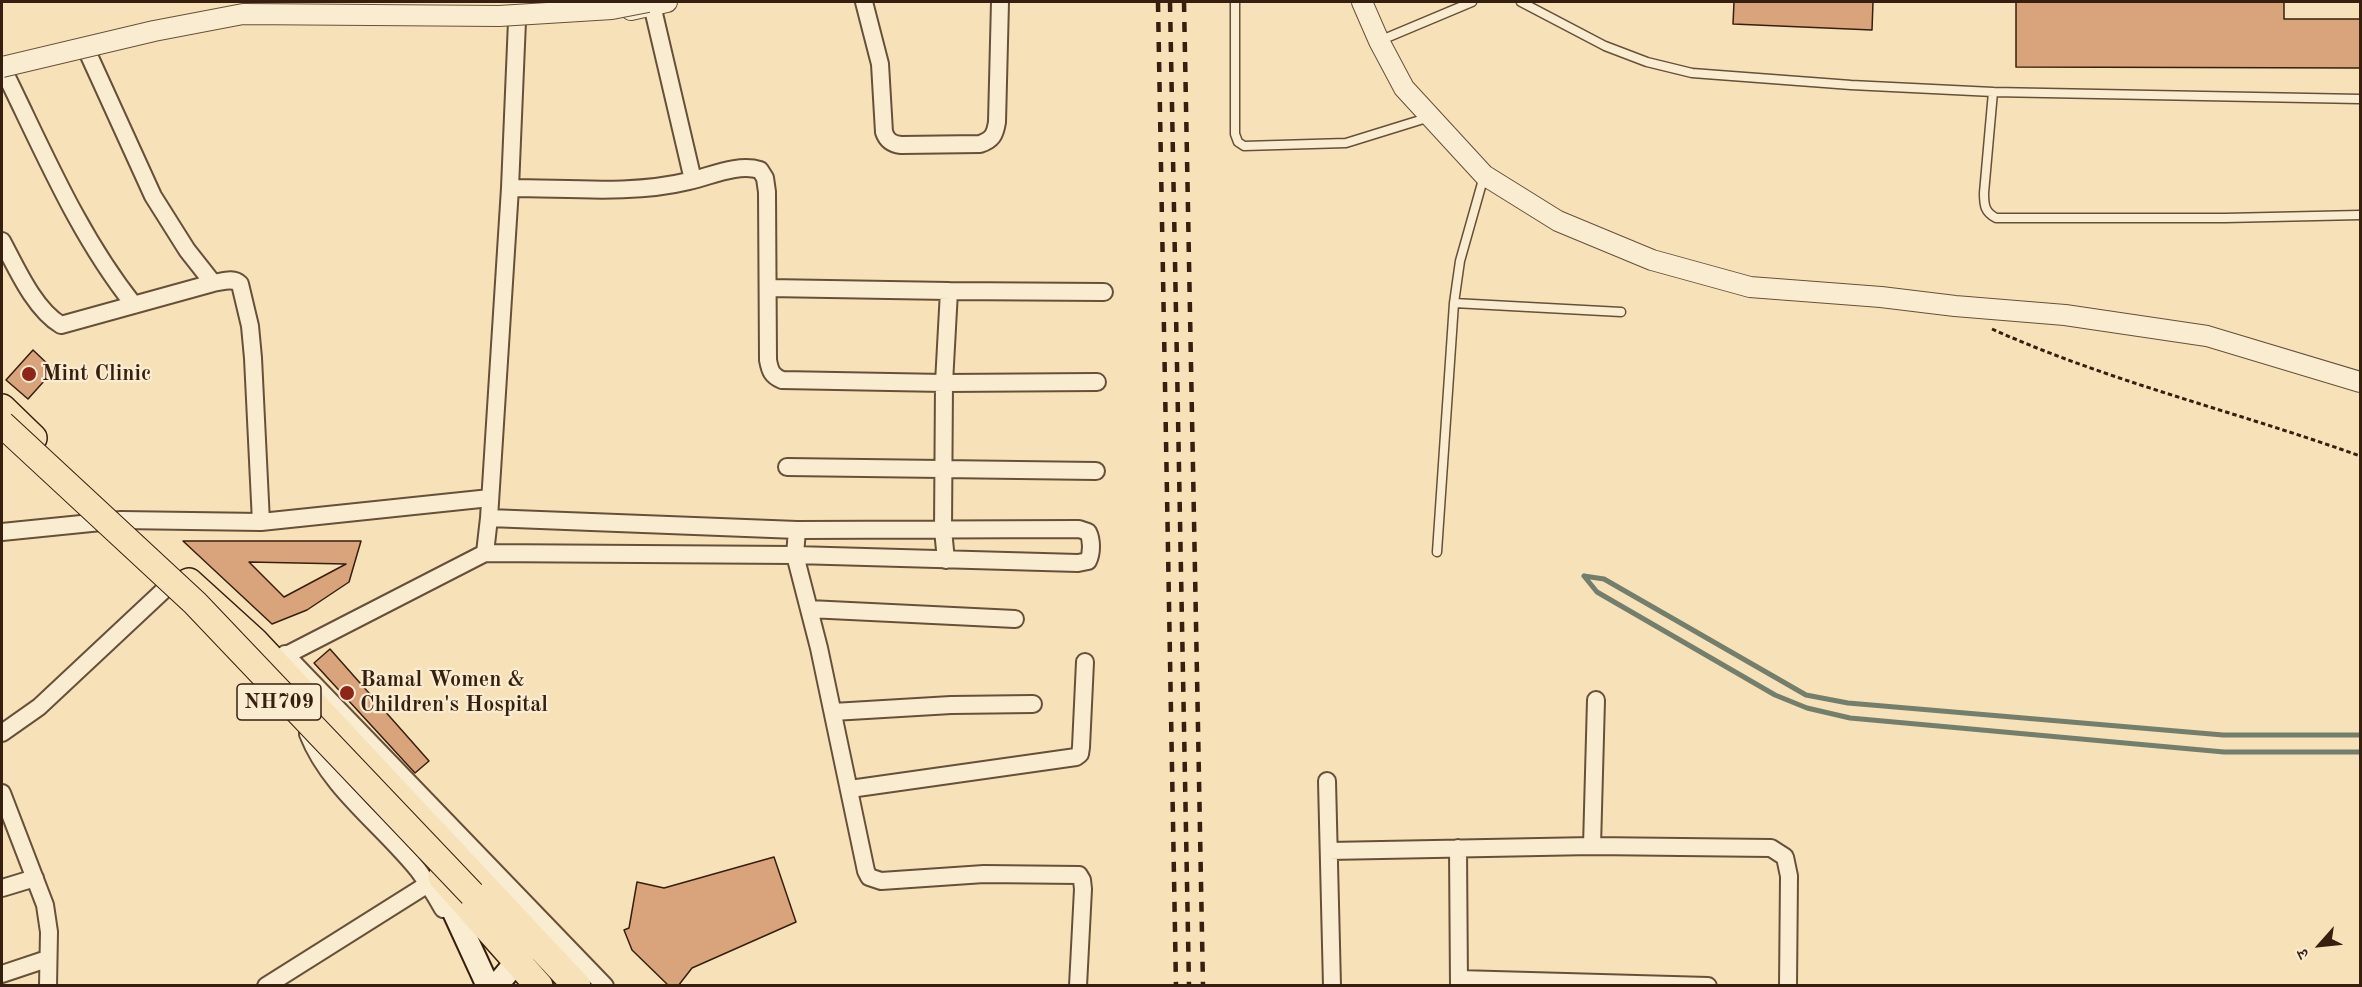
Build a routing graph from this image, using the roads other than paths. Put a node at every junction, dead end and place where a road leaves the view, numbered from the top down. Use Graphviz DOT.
graph roads {
  1 [pos="864,2"];
  2 [pos="1000,2"];
  3 [pos="1235,2"];
  4 [pos="1362,2"];
  5 [pos="1472,2"];
  6 [pos="1521,2"];
  7 [pos="648,4"];
  8 [pos="379,10"];
  9 [pos="516,21"];
  10 [pos="1379,41"];
  11 [pos="87,51"];
  12 [pos="2,68"];
  13 [pos="1993,92"];
  14 [pos="2361,99"];
  15 [pos="1430,117"];
  16 [pos="1484,175"];
  17 [pos="693,180"];
  18 [pos="510,188"];
  19 [pos="2361,215"];
  20 [pos="2,241"];
  21 [pos="213,283"];
  22 [pos="769,288"];
  23 [pos="949,291"];
  24 [pos="1104,292"];
  25 [pos="1454,303"];
  26 [pos="134,305"];
  27 [pos="1621,312"];
  28 [pos="1097,382"];
  29 [pos="2361,382"];
  30 [pos="944,383"];
  31 [pos="2,408"];
  32 [pos="2,424"];
  33 [pos="2,436"];
  34 [pos="787,467"];
  35 [pos="945,470"];
  36 [pos="1096,471"];
  37 [pos="490,498"];
  38 [pos="489,518"];
  39 [pos="121,520"];
  40 [pos="95,521"];
  41 [pos="261,522"];
  42 [pos="797,530"];
  43 [pos="943,530"];
  44 [pos="2,532"];
  45 [pos="1437,552"];
  46 [pos="485,553"];
  47 [pos="795,555"];
  48 [pos="946,560"];
  49 [pos="164,590"];
  50 [pos="809,609"];
  51 [pos="1015,619"];
  52 [pos="1084,662"];
  53 [pos="270,663"];
  54 [pos="1596,700"];
  55 [pos="1033,704"];
  56 [pos="833,712"];
  57 [pos="2,734"];
  58 [pos="1327,781"];
  59 [pos="850,789"];
  60 [pos="2,793"];
  61 [pos="1592,846"];
  62 [pos="1458,848"];
  63 [pos="1329,851"];
  64 [pos="430,874"];
  65 [pos="35,878"];
  66 [pos="2,888"];
  67 [pos="472,894"];
  68 [pos="534,941"];
  69 [pos="47,959"];
  70 [pos="2,974"];
  71 [pos="508,976"];
  72 [pos="1459,982"];
  73 [pos="1599,984"];
  74 [pos="48,986"];
  75 [pos="266,986"];
  76 [pos="479,986"];
  77 [pos="488,986"];
  78 [pos="539,986"];
  79 [pos="577,986"];
  80 [pos="605,986"];
  81 [pos="1078,986"];
  82 [pos="1332,986"];
  83 [pos="1708,986"];
  84 [pos="1788,986"];
  1 -- 2 [label="street"];
  3 -- 15 [label="lane"];
  4 -- 10 [label="street"];
  5 -- 10 [label="lane"];
  6 -- 13 [label="lane"];
  7 -- 9 [label="street"];
  7 -- 12 [label="street, bridge"];
  7 -- 17 [label="street"];
  8 -- 9 [label="street"];
  8 -- 11 [label="street"];
  9 -- 18 [label="street"];
  10 -- 15 [label="street"];
  11 -- 12 [label="street"];
  11 -- 21 [label="street"];
  12 -- 26 [label="street"];
  13 -- 14 [label="lane"];
  13 -- 19 [label="lane"];
  15 -- 16 [label="street"];
  16 -- 25 [label="lane"];
  16 -- 29 [label="street"];
  17 -- 18 [label="street"];
  17 -- 22 [label="street"];
  18 -- 37 [label="street"];
  20 -- 26 [label="street"];
  21 -- 26 [label="street"];
  21 -- 41 [label="street"];
  22 -- 23 [label="street"];
  22 -- 30 [label="street"];
  23 -- 24 [label="street"];
  23 -- 30 [label="street"];
  25 -- 27 [label="lane"];
  25 -- 45 [label="lane"];
  28 -- 30 [label="street"];
  30 -- 35 [label="street"];
  31 -- 39 [label="highway, NH709"];
  32 -- 67 [label="main road, bridge"];
  33 -- 40 [label="highway, NH709"];
  34 -- 35 [label="street"];
  35 -- 36 [label="street"];
  35 -- 43 [label="street"];
  37 -- 38 [label="street"];
  37 -- 41 [label="street"];
  38 -- 42 [label="street"];
  38 -- 46 [label="street"];
  39 -- 40 [label="street"];
  39 -- 41 [label="street"];
  39 -- 53 [label="highway, NH709"];
  40 -- 44 [label="street"];
  40 -- 49 [label="highway, NH709"];
  42 -- 43 [label="street"];
  42 -- 47 [label="street"];
  43 -- 48 [label="street"];
  43 -- 48 [label="street"];
  46 -- 47 [label="street"];
  46 -- 53 [label="street"];
  47 -- 48 [label="street"];
  47 -- 50 [label="street"];
  49 -- 53 [label="highway, NH709"];
  49 -- 57 [label="street"];
  50 -- 51 [label="street"];
  50 -- 56 [label="street"];
  52 -- 59 [label="street"];
  53 -- 64 [label="highway, NH709"];
  53 -- 68 [label="highway, NH709"];
  53 -- 80 [label="street"];
  54 -- 61 [label="street"];
  55 -- 56 [label="street"];
  56 -- 59 [label="street"];
  58 -- 63 [label="street"];
  59 -- 81 [label="street"];
  60 -- 65 [label="street"];
  61 -- 62 [label="street"];
  61 -- 84 [label="street"];
  62 -- 63 [label="street"];
  62 -- 72 [label="street"];
  63 -- 82 [label="street"];
  64 -- 71 [label="highway, NH709"];
  64 -- 75 [label="street"];
  64 -- 76 [label="street"];
  64 -- 77 [label="main road"];
  65 -- 66 [label="street"];
  65 -- 69 [label="street"];
  68 -- 71 [label="main road"];
  68 -- 79 [label="highway, NH709"];
  69 -- 70 [label="street"];
  69 -- 74 [label="street"];
  71 -- 78 [label="highway, NH709"];
  72 -- 73 [label="street"];
  73 -- 83 [label="street"];
}
